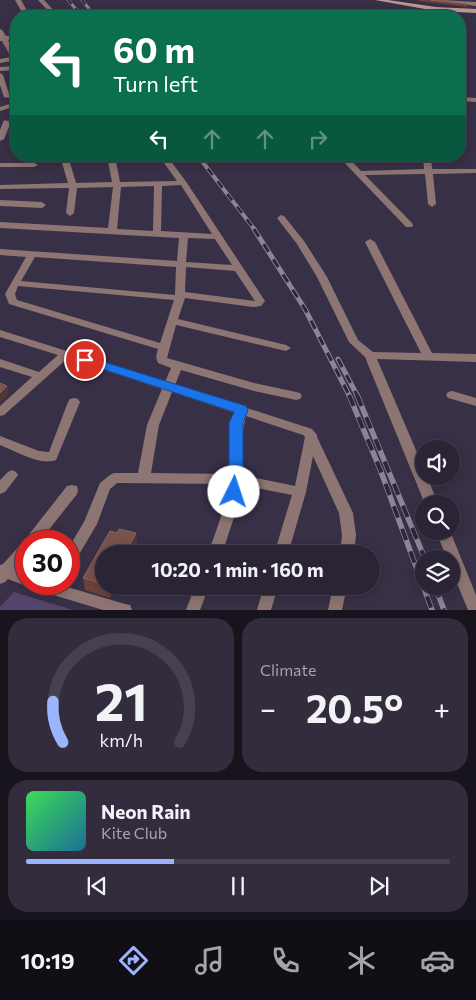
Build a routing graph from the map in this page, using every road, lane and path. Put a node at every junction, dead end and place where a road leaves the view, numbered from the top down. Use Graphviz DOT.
graph roads {
  1 [pos="41,0"];
  2 [pos="378,0"];
  3 [pos="446,0"];
  4 [pos="476,4"];
  5 [pos="49,10"];
  6 [pos="456,10"];
  7 [pos="0,30"];
  8 [pos="2,38"];
  9 [pos="10,50"];
  10 [pos="0,75"];
  11 [pos="2,85"];
  12 [pos="7,96"];
  13 [pos="7,122"];
  14 [pos="0,139"];
  15 [pos="66,162"];
  16 [pos="112,162"];
  17 [pos="167,162"];
  18 [pos="348,162"];
  19 [pos="428,162"];
  20 [pos="0,165"];
  21 [pos="34,165"];
  22 [pos="476,170"];
  23 [pos="429,172"];
  24 [pos="359,173"];
  25 [pos="183,183"];
  26 [pos="158,184"];
  27 [pos="117,185"];
  28 [pos="73,186"];
  29 [pos="0,188"];
  30 [pos="0,203"];
  31 [pos="42,204"];
  32 [pos="432,204"];
  33 [pos="70,213"];
  34 [pos="281,218"];
  35 [pos="0,224"];
  36 [pos="409,225"];
  37 [pos="112,231"];
  38 [pos="158,234"];
  39 [pos="184,235"];
  40 [pos="219,237"];
  41 [pos="370,242"];
  42 [pos="0,252"];
  43 [pos="32,255"];
  44 [pos="181,264"];
  45 [pos="239,268"];
  46 [pos="16,283"];
  47 [pos="180,296"];
  48 [pos="173,321"];
  49 [pos="0,333"];
  50 [pos="163,346"];
  51 [pos="286,348"];
  52 [pos="66,354"];
  53 [pos="370,354"];
  54 [pos="428,356"];
  55 [pos="476,358"];
  56 [pos="0,363"];
  57 [pos="175,365"];
  58 [pos="40,376"];
  59 [pos="170,387"];
  60 [pos="452,395"];
  61 [pos="296,396"];
  62 [pos="74,402"];
  63 [pos="476,402"];
  64 [pos="242,410"];
  65 [pos="0,412"];
  66 [pos="311,435"];
  67 [pos="0,440"];
  68 [pos="12,475"];
  69 [pos="144,477"];
  70 [pos="236,479"];
  71 [pos="0,489"];
  72 [pos="72,490"];
  73 [pos="300,492"];
  74 [pos="428,495"];
  75 [pos="41,530"];
  76 [pos="447,540"];
  77 [pos="80,541"];
  78 [pos="217,545"];
  79 [pos="284,545"];
  80 [pos="348,545"];
  81 [pos="15,559"];
  82 [pos="2,573"];
  83 [pos="15,577"];
  84 [pos="78,595"];
  85 [pos="199,595"];
  86 [pos="269,595"];
  87 [pos="338,595"];
  88 [pos="125,610"];
  89 [pos="193,610"];
  90 [pos="264,610"];
  91 [pos="335,610"];
  92 [pos="475,610"];
  1 -- 5 [label="street"];
  2 -- 6 [label="street"];
  3 -- 4 [label="street"];
  7 -- 8 [label="street"];
  8 -- 9 [label="street"];
  10 -- 11 [label="street"];
  11 -- 12 [label="street"];
  13 -- 14 [label="street"];
  15 -- 28 [label="street"];
  16 -- 27 [label="street"];
  17 -- 25 [label="street"];
  18 -- 24 [label="street"];
  19 -- 23 [label="street"];
  20 -- 21 [label="street"];
  22 -- 23 [label="street"];
  23 -- 24 [label="street"];
  23 -- 32 [label="street"];
  24 -- 36 [label="street"];
  25 -- 26 [label="street"];
  25 -- 40 [label="street"];
  26 -- 27 [label="street"];
  26 -- 38 [label="street"];
  27 -- 28 [label="street"];
  27 -- 37 [label="street"];
  28 -- 29 [label="street"];
  28 -- 33 [label="street"];
  30 -- 31 [label="street"];
  34 -- 53 [label="street"];
  35 -- 37 [label="street"];
  37 -- 38 [label="street"];
  38 -- 39 [label="street"];
  39 -- 40 [label="street"];
  39 -- 44 [label="street"];
  40 -- 45 [label="street"];
  41 -- 54 [label="street"];
  42 -- 43 [label="street"];
  43 -- 44 [label="street"];
  43 -- 46 [label="street"];
  44 -- 45 [label="street"];
  44 -- 47 [label="street"];
  45 -- 47 [label="street"];
  46 -- 47 [label="street"];
  46 -- 50 [label="street"];
  47 -- 48 [label="street"];
  48 -- 50 [label="street"];
  48 -- 51 [label="street"];
  49 -- 52 [label="street"];
  50 -- 57 [label="street"];
  52 -- 58 [label="street"];
  52 -- 59 [label="street"];
  53 -- 54 [label="street"];
  53 -- 74 [label="street"];
  54 -- 55 [label="street"];
  56 -- 58 [label="street"];
  57 -- 59 [label="street"];
  57 -- 61 [label="street"];
  58 -- 65 [label="street"];
  59 -- 64 [label="street"];
  59 -- 69 [label="street"];
  60 -- 63 [label="street"];
  62 -- 67 [label="street"];
  64 -- 66 [label="street"];
  64 -- 70 [label="street"];
  66 -- 73 [label="street"];
  66 -- 80 [label="street"];
  68 -- 71 [label="street"];
  69 -- 70 [label="street"];
  69 -- 77 [label="street"];
  70 -- 73 [label="street"];
  70 -- 78 [label="street"];
  72 -- 75 [label="street"];
  73 -- 79 [label="street"];
  76 -- 92 [label="street"];
  81 -- 82 [label="street"];
  82 -- 83 [label="street"];
  84 -- 88 [label="street"];
  85 -- 89 [label="street"];
  86 -- 90 [label="street"];
  87 -- 91 [label="street"];
}
